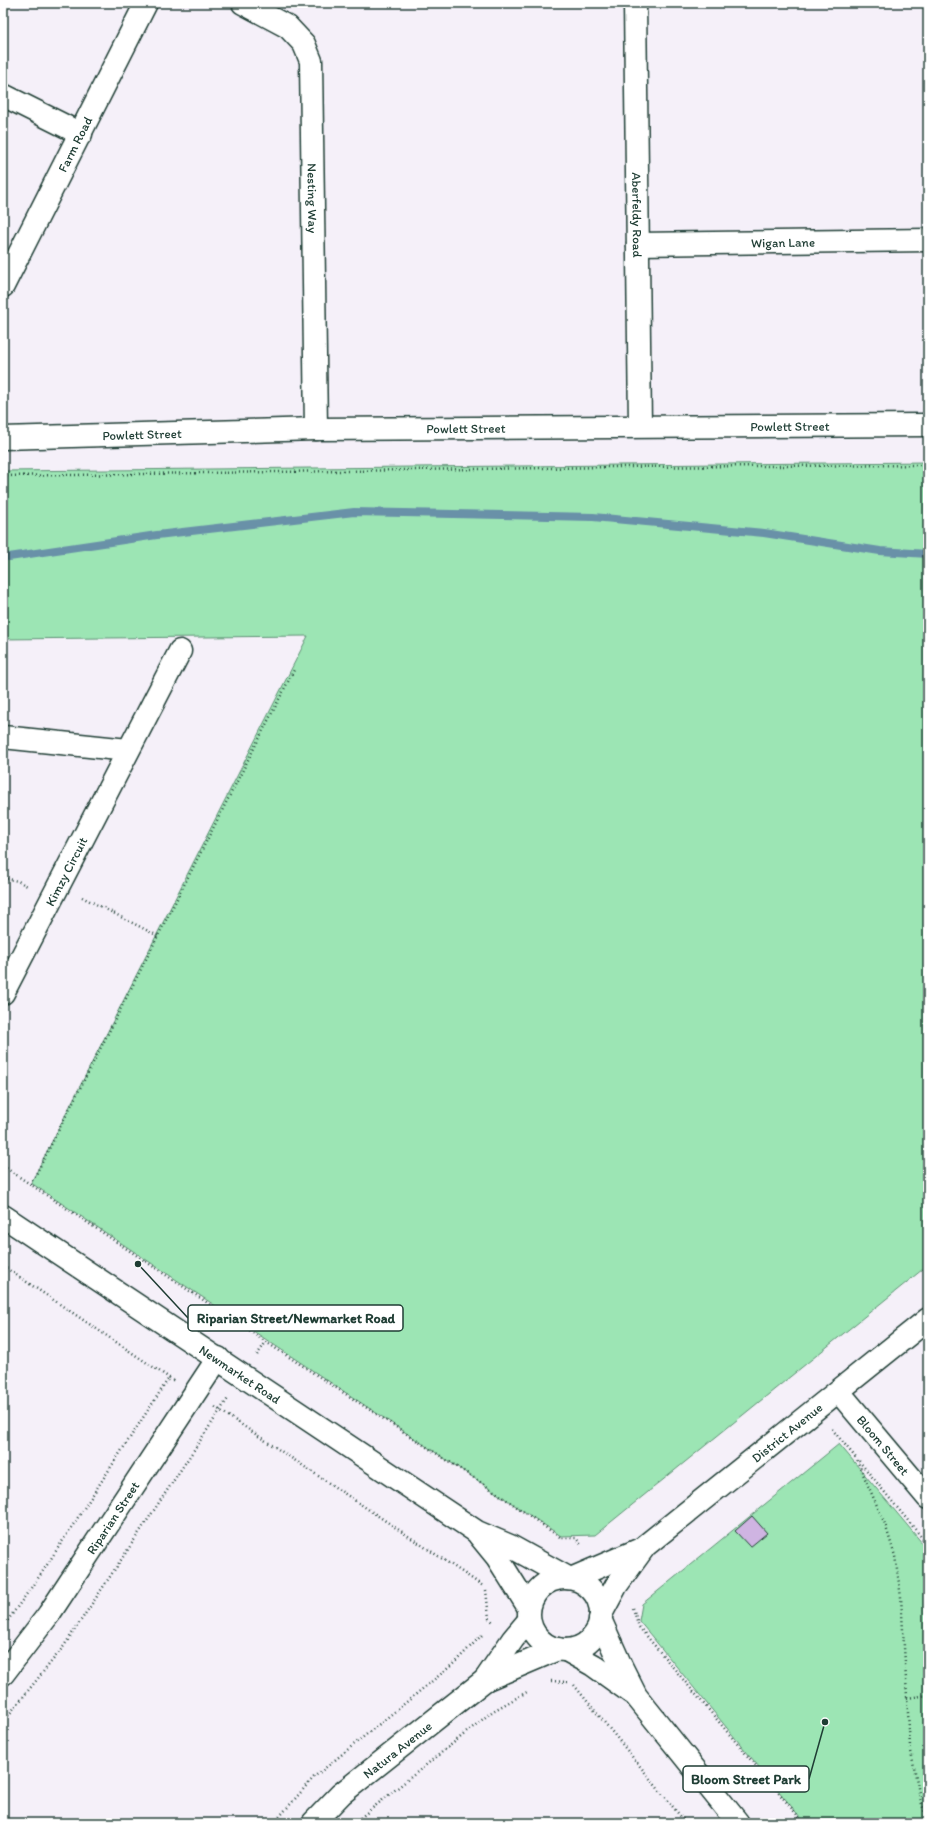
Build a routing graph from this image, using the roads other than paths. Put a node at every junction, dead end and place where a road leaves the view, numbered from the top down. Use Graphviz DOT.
graph roads {
  1 [pos="146,3"];
  2 [pos="243,3"];
  3 [pos="636,3"];
  4 [pos="3,95"];
  5 [pos="81,134"];
  6 [pos="928,240"];
  7 [pos="638,244"];
  8 [pos="3,286"];
  9 [pos="928,425"];
  10 [pos="640,426"];
  11 [pos="316,429"];
  12 [pos="3,438"];
  13 [pos="180,651"];
  14 [pos="3,737"];
  15 [pos="128,750"];
  16 [pos="3,993"];
  17 [pos="3,1216"];
  18 [pos="928,1319"];
  19 [pos="218,1358"];
  20 [pos="840,1392"];
  21 [pos="928,1498"];
  22 [pos="477,1532"];
  23 [pos="645,1546"];
  24 [pos="571,1578"];
  25 [pos="529,1614"];
  26 [pos="601,1617"];
  27 [pos="562,1649"];
  28 [pos="3,1674"];
  29 [pos="485,1680"];
  30 [pos="636,1696"];
  31 [pos="313,1823"];
  32 [pos="738,1823"];
  1 -- 5 [label="street, Farm Road"];
  2 -- 11 [label="street, Nesting Way"];
  3 -- 7 [label="street, Aberfeldy Road"];
  4 -- 5 [label="street"];
  5 -- 8 [label="street, Farm Road"];
  6 -- 7 [label="street, Wigan Lane"];
  7 -- 10 [label="street, Aberfeldy Road"];
  9 -- 10 [label="street, Powlett Street"];
  10 -- 11 [label="street, Powlett Street"];
  11 -- 12 [label="street, Powlett Street"];
  13 -- 15 [label="street, Kimzy Circuit"];
  14 -- 15 [label="street"];
  15 -- 16 [label="street, Kimzy Circuit"];
  17 -- 19 [label="street, Newmarket Road"];
  18 -- 20 [label="street, District Avenue"];
  19 -- 22 [label="street, Newmarket Road"];
  19 -- 28 [label="street, Riparian Street"];
  20 -- 21 [label="street, Bloom Street"];
  20 -- 23 [label="street, District Avenue"];
  22 -- 24 [label="street, Newmarket Road"];
  22 -- 25 [label="street, Newmarket Road"];
  23 -- 24 [label="street, District Avenue"];
  23 -- 26 [label="street, District Avenue"];
  24 -- 25 [label="street"];
  24 -- 26 [label="street"];
  25 -- 27 [label="street"];
  25 -- 29 [label="street, Natura Avenue"];
  26 -- 27 [label="street"];
  26 -- 30 [label="street"];
  27 -- 29 [label="street, Natura Avenue"];
  27 -- 30 [label="street"];
  29 -- 31 [label="street, Natura Avenue"];
  30 -- 32 [label="street"];
}
